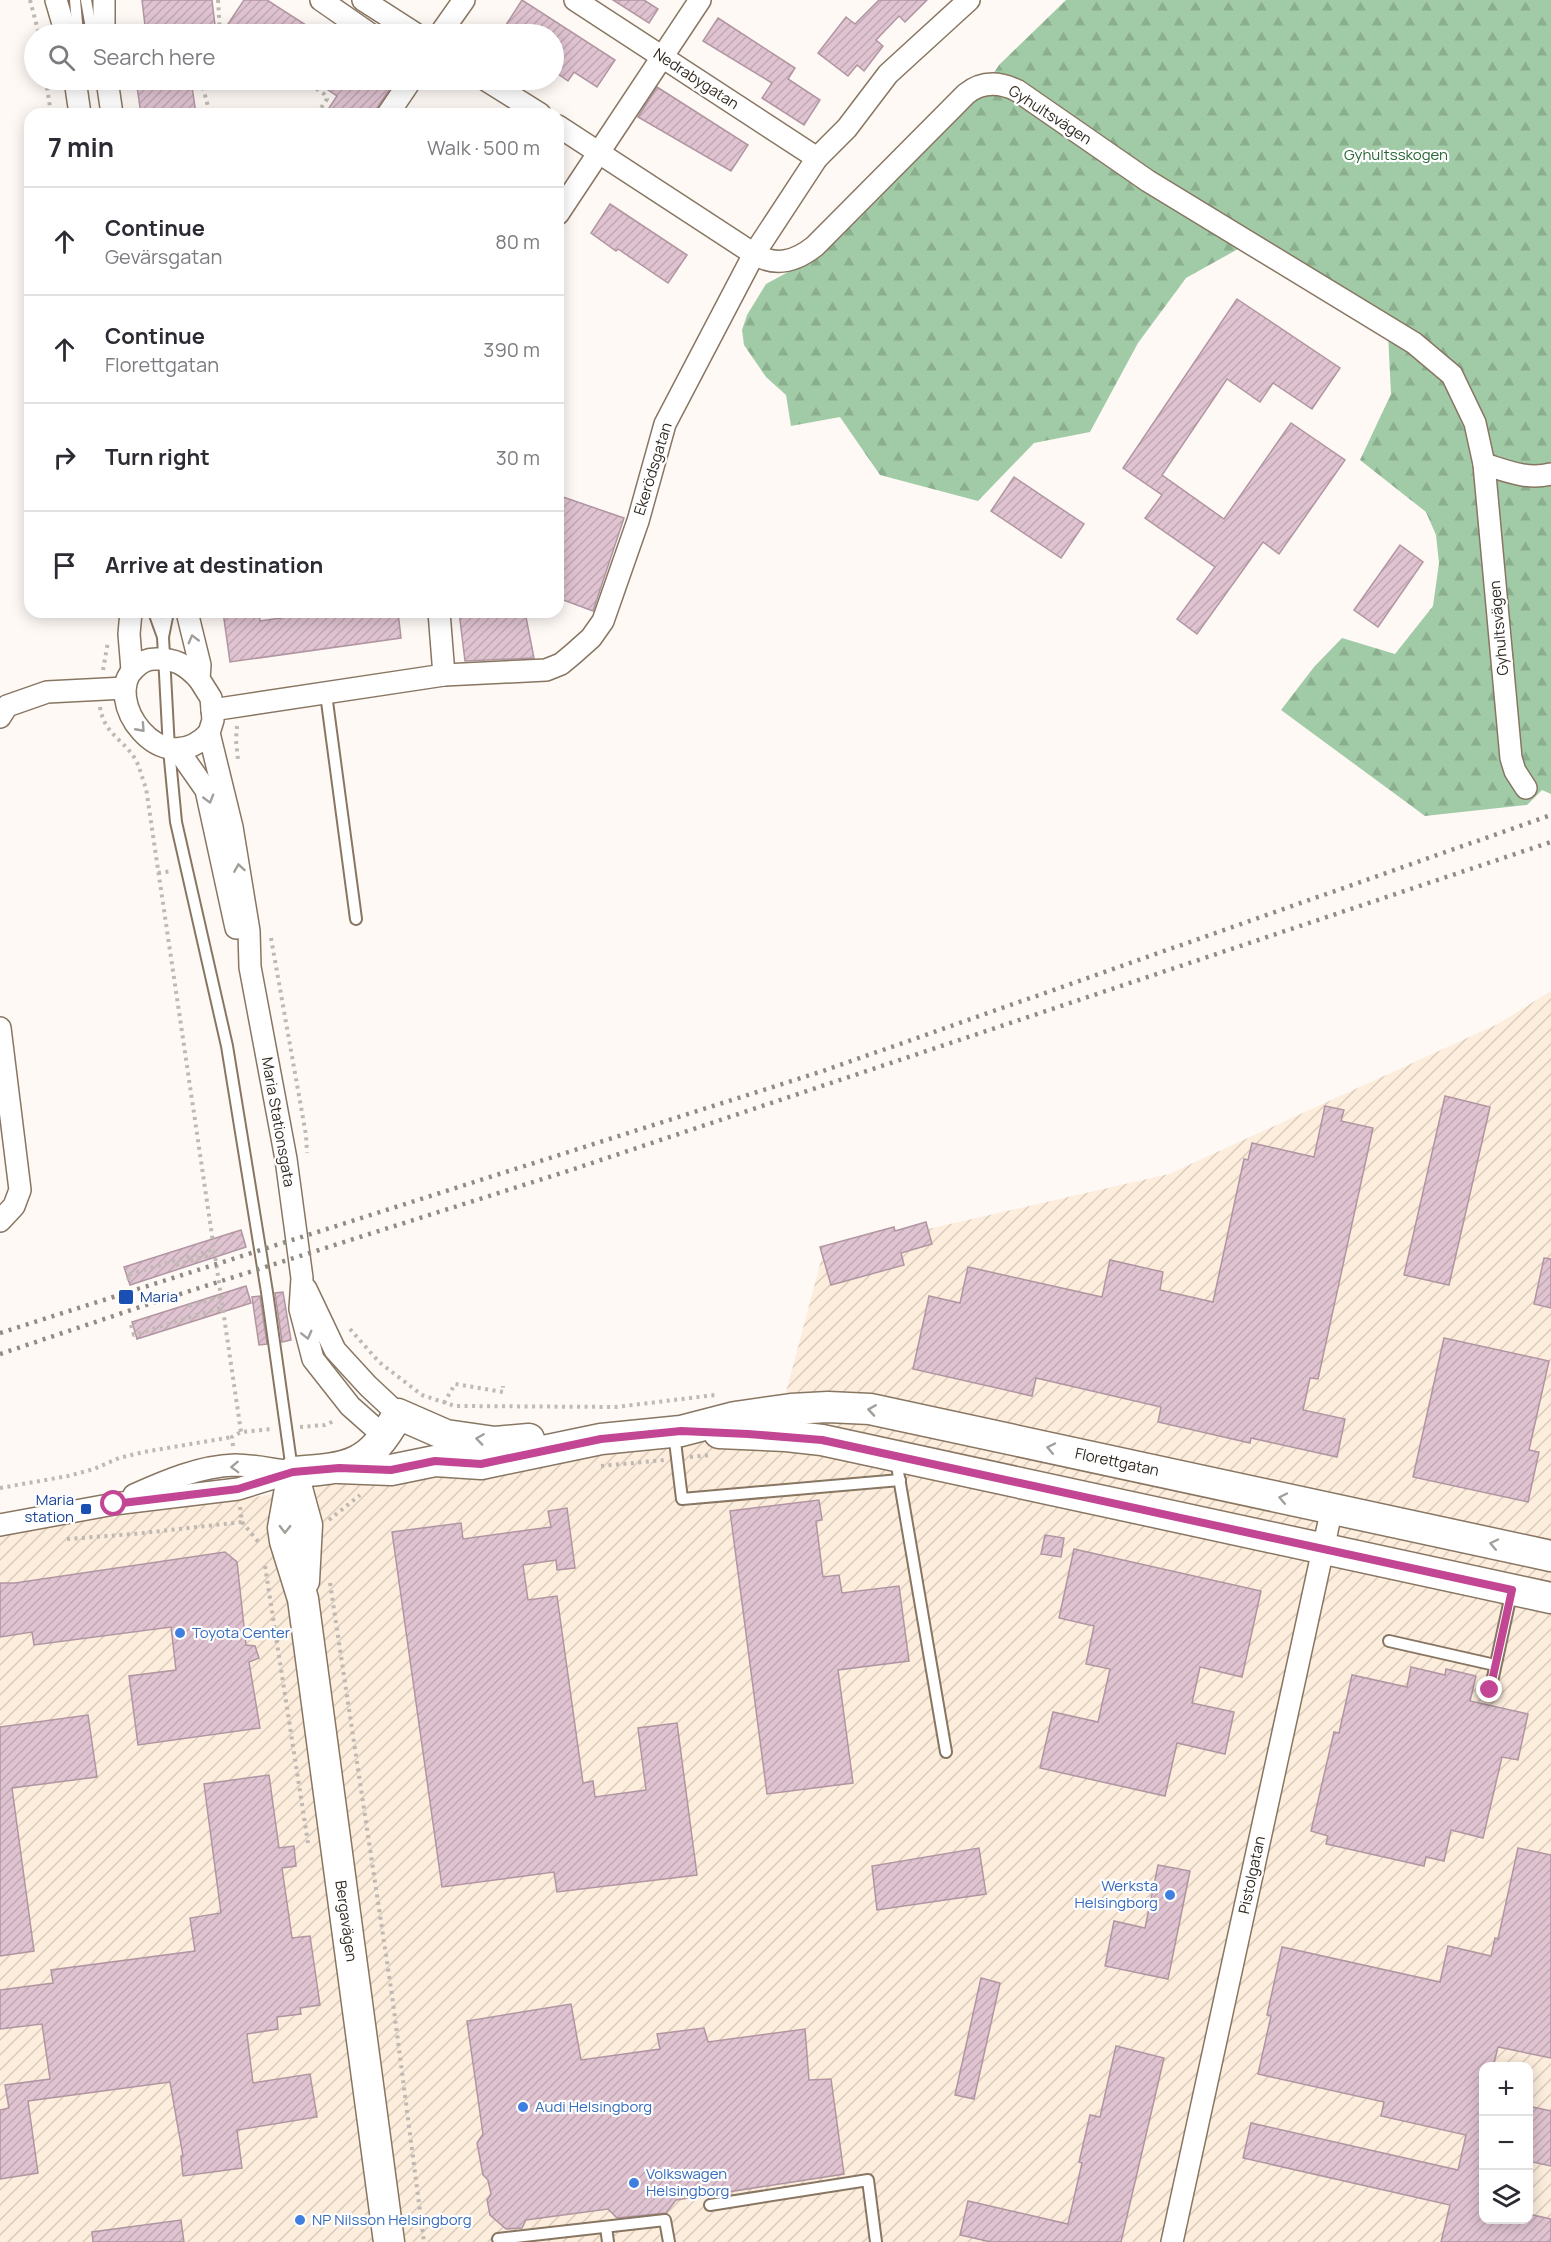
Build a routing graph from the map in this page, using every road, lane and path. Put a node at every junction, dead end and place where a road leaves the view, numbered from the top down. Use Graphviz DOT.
graph roads {
  1 [pos="30,0"];
  2 [pos="56,0"];
  3 [pos="75,0"];
  4 [pos="86,0"];
  5 [pos="104,0"];
  6 [pos="218,0"];
  7 [pos="321,0"];
  8 [pos="363,0"];
  9 [pos="464,0"];
  10 [pos="575,0"];
  11 [pos="700,0"];
  12 [pos="969,0"];
  13 [pos="36,24"];
  14 [pos="63,24"];
  15 [pos="77,24"];
  16 [pos="90,24"];
  17 [pos="104,24"];
  18 [pos="219,24"];
  19 [pos="356,24"];
  20 [pos="400,24"];
  21 [pos="447,24"];
  22 [pos="662,56"];
  23 [pos="47,90"];
  24 [pos="76,90"];
  25 [pos="108,90"];
  26 [pos="204,90"];
  27 [pos="318,90"];
  28 [pos="404,90"];
  29 [pos="502,90"];
  30 [pos="50,108"];
  31 [pos="79,108"];
  32 [pos="111,108"];
  33 [pos="208,108"];
  34 [pos="321,108"];
  35 [pos="392,108"];
  36 [pos="530,108"];
  37 [pos="564,130"];
  38 [pos="598,152"];
  39 [pos="818,158"];
  40 [pos="564,205"];
  41 [pos="754,254"];
  42 [pos="1484,464"];
  43 [pos="1551,474"];
  44 [pos="130,618"];
  45 [pos="156,618"];
  46 [pos="167,618"];
  47 [pos="188,618"];
  48 [pos="439,618"];
  49 [pos="110,634"];
  50 [pos="163,637"];
  51 [pos="165,658"];
  52 [pos="444,675"];
  53 [pos="128,679"];
  54 [pos="200,679"];
  55 [pos="100,689"];
  56 [pos="326,693"];
  57 [pos="235,707"];
  58 [pos="212,710"];
  59 [pos="0,717"];
  60 [pos="209,733"];
  61 [pos="173,749"];
  62 [pos="239,762"];
  63 [pos="1526,788"];
  64 [pos="356,919"];
  65 [pos="269,926"];
  66 [pos="250,967"];
  67 [pos="0,1028"];
  68 [pos="308,1156"];
  69 [pos="0,1221"];
  70 [pos="214,1251"];
  71 [pos="176,1265"];
  72 [pos="302,1278"];
  73 [pos="129,1280"];
  74 [pos="220,1297"];
  75 [pos="189,1306"];
  76 [pos="222,1307"];
  77 [pos="346,1323"];
  78 [pos="131,1325"];
  79 [pos="384,1367"];
  80 [pos="368,1386"];
  81 [pos="503,1386"];
  82 [pos="444,1403"];
  83 [pos="350,1406"];
  84 [pos="455,1406"];
  85 [pos="392,1426"];
  86 [pos="287,1428"];
  87 [pos="232,1437"];
  88 [pos="677,1441"];
  89 [pos="441,1448"];
  90 [pos="599,1453"];
  91 [pos="716,1455"];
  92 [pos="339,1468"];
  93 [pos="898,1468"];
  94 [pos="293,1472"];
  95 [pos="0,1488"];
  96 [pos="364,1493"];
  97 [pos="1332,1508"];
  98 [pos="242,1522"];
  99 [pos="0,1525"];
  100 [pos="295,1526"];
  101 [pos="252,1532"];
  102 [pos="67,1539"];
  103 [pos="1324,1549"];
  104 [pos="1551,1556"];
  105 [pos="263,1557"];
  106 [pos="330,1581"];
  107 [pos="1512,1590"];
  108 [pos="1551,1598"];
  109 [pos="1389,1641"];
  110 [pos="1495,1665"];
  111 [pos="1490,1690"];
  112 [pos="946,1752"];
  113 [pos="310,1851"];
  114 [pos="710,2205"];
  115 [pos="606,2227"];
  116 [pos="498,2239"];
  117 [pos="389,2242"];
  118 [pos="424,2242"];
  119 [pos="608,2242"];
  120 [pos="669,2242"];
  121 [pos="876,2242"];
  122 [pos="1172,2242"];
  1 -- 13 [label="path"];
  2 -- 14 [label="street"];
  3 -- 15 [label="lane"];
  4 -- 16 [label="lane"];
  5 -- 17 [label="street"];
  6 -- 18 [label="path"];
  7 -- 19 [label="street"];
  8 -- 20 [label="street"];
  9 -- 21 [label="street"];
  10 -- 22 [label="street, Nedrabygatan"];
  11 -- 22 [label="street"];
  12 -- 39 [label="street, Ekerödsgatan"];
  22 -- 38 [label="street"];
  22 -- 39 [label="street, Nedrabygatan"];
  23 -- 30 [label="path"];
  24 -- 31 [label="street"];
  25 -- 32 [label="street"];
  26 -- 33 [label="path"];
  27 -- 34 [label="path"];
  28 -- 35 [label="street"];
  29 -- 36 [label="street"];
  37 -- 38 [label="street, Gyhultsvägen"];
  38 -- 40 [label="street"];
  38 -- 41 [label="street, Gyhultsvägen"];
  39 -- 41 [label="street, Ekerödsgatan"];
  41 -- 42 [label="street, Gyhultsvägen"];
  41 -- 52 [label="street, Ekerödsgatan"];
  42 -- 43 [label="street"];
  42 -- 63 [label="street, Gyhultsvägen"];
  44 -- 53 [label="street, Maria Stationsgata"];
  45 -- 50 [label="lane"];
  46 -- 50 [label="lane"];
  54 -- 47 [label="street, Maria Stationsgata, one-way"];
  48 -- 52 [label="street"];
  49 -- 55 [label="path"];
  50 -- 51 [label="lane"];
  51 -- 53 [label="street"];
  51 -- 54 [label="street, Maria Stationsgata"];
  51 -- 61 [label="lane"];
  52 -- 56 [label="street, Ekerödsgatan"];
  53 -- 55 [label="street"];
  53 -- 61 [label="street, Maria Stationsgata, one-way"];
  54 -- 58 [label="street, Maria Stationsgata"];
  55 -- 59 [label="street"];
  55 -- 70 [label="path"];
  56 -- 57 [label="street, Ekerödsgatan"];
  56 -- 64 [label="lane"];
  57 -- 58 [label="street, Ekerödsgatan"];
  57 -- 62 [label="path"];
  58 -- 60 [label="street, Maria Stationsgata"];
  60 -- 61 [label="street"];
  66 -- 60 [label="street, Maria Stationsgata, one-way"];
  61 -- 66 [label="street, Maria Stationsgata, one-way"];
  61 -- 86 [label="lane"];
  65 -- 68 [label="path"];
  66 -- 72 [label="street, Maria Stationsgata"];
  67 -- 69 [label="street"];
  70 -- 71 [label="path"];
  70 -- 73 [label="path"];
  70 -- 74 [label="path"];
  72 -- 80 [label="street, Maria Stationsgata"];
  72 -- 83 [label="street, Maria Stationsgata, one-way"];
  74 -- 75 [label="path"];
  74 -- 76 [label="path"];
  76 -- 78 [label="path"];
  76 -- 86 [label="path"];
  77 -- 79 [label="path"];
  79 -- 80 [label="path"];
  79 -- 82 [label="path"];
  80 -- 85 [label="street, Maria Stationsgata"];
  81 -- 82 [label="path"];
  82 -- 84 [label="path"];
  83 -- 85 [label="street, Maria Stationsgata"];
  83 -- 86 [label="path"];
  85 -- 89 [label="street, Maria Stationsgata"];
  85 -- 92 [label="street"];
  86 -- 94 [label="lane"];
  87 -- 95 [label="path"];
  88 -- 90 [label="street, Florettgatan"];
  88 -- 90 [label="path"];
  88 -- 91 [label="path"];
  88 -- 93 [label="street, Florettgatan"];
  88 -- 93 [label="lane"];
  97 -- 88 [label="street, Florettgatan, one-way"];
  89 -- 90 [label="street, Florettgatan"];
  89 -- 92 [label="street, Florettgatan"];
  92 -- 94 [label="street, Florettgatan"];
  93 -- 103 [label="street, Florettgatan"];
  93 -- 112 [label="lane"];
  94 -- 99 [label="street"];
  94 -- 100 [label="street, Bergavägen"];
  96 -- 100 [label="path"];
  97 -- 103 [label="street, Pistolgatan"];
  104 -- 97 [label="street, Florettgatan, one-way"];
  98 -- 102 [label="path"];
  100 -- 101 [label="path"];
  100 -- 117 [label="street, Bergavägen"];
  103 -- 107 [label="street, Florettgatan"];
  103 -- 122 [label="street, Pistolgatan"];
  105 -- 113 [label="path"];
  106 -- 118 [label="path"];
  107 -- 108 [label="street, Florettgatan"];
  107 -- 110 [label="lane"];
  109 -- 110 [label="lane"];
  110 -- 111 [label="lane"];
  114 -- 121 [label="lane"];
  115 -- 116 [label="lane"];
  115 -- 119 [label="lane"];
  115 -- 120 [label="lane"];
}
